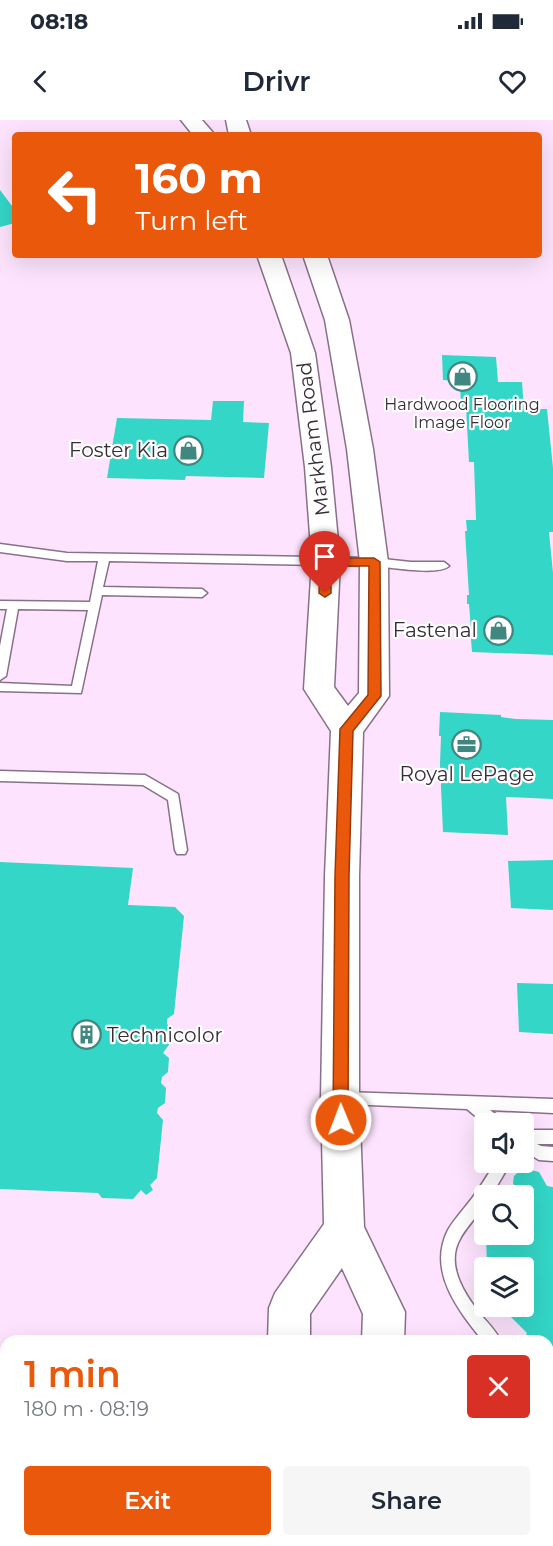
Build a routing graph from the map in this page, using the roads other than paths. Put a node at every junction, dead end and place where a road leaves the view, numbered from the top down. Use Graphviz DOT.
graph roads {
  1 [pos="191,120"];
  2 [pos="201,132"];
  3 [pos="270,258"];
  4 [pos="316,258"];
  5 [pos="0,548"];
  6 [pos="104,559"];
  7 [pos="326,562"];
  8 [pos="374,562"];
  9 [pos="444,566"];
  10 [pos="98,591"];
  11 [pos="202,593"];
  12 [pos="0,604"];
  13 [pos="13,605"];
  14 [pos="95,606"];
  15 [pos="0,676"];
  16 [pos="0,687"];
  17 [pos="347,729"];
  18 [pos="0,776"];
  19 [pos="181,850"];
  20 [pos="340,1098"];
  21 [pos="470,1103"];
  22 [pos="553,1106"];
  23 [pos="483,1113"];
  24 [pos="534,1137"];
  25 [pos="553,1137"];
  26 [pos="534,1150"];
  27 [pos="553,1154"];
  28 [pos="496,1173"];
  29 [pos="344,1229"];
  30 [pos="289,1335"];
  31 [pos="383,1335"];
  32 [pos="488,1335"];
  1 -- 2 [label="main road"];
  3 -- 7 [label="main road, Markham Road"];
  4 -- 8 [label="main road, Markham Road"];
  5 -- 6 [label="lane"];
  6 -- 7 [label="lane"];
  6 -- 10 [label="lane"];
  7 -- 8 [label="lane"];
  7 -- 17 [label="main road, Markham Road"];
  8 -- 9 [label="lane"];
  8 -- 17 [label="main road, Markham Road"];
  10 -- 11 [label="lane"];
  10 -- 14 [label="lane"];
  12 -- 13 [label="lane"];
  13 -- 14 [label="lane"];
  13 -- 15 [label="lane"];
  14 -- 16 [label="lane"];
  17 -- 20 [label="main road"];
  18 -- 19 [label="lane"];
  20 -- 21 [label="lane"];
  20 -- 29 [label="main road"];
  21 -- 22 [label="lane"];
  21 -- 23 [label="lane"];
  24 -- 25 [label="lane"];
  26 -- 27 [label="lane"];
  28 -- 32 [label="lane"];
  29 -- 30 [label="main road"];
  29 -- 31 [label="main road"];
}
